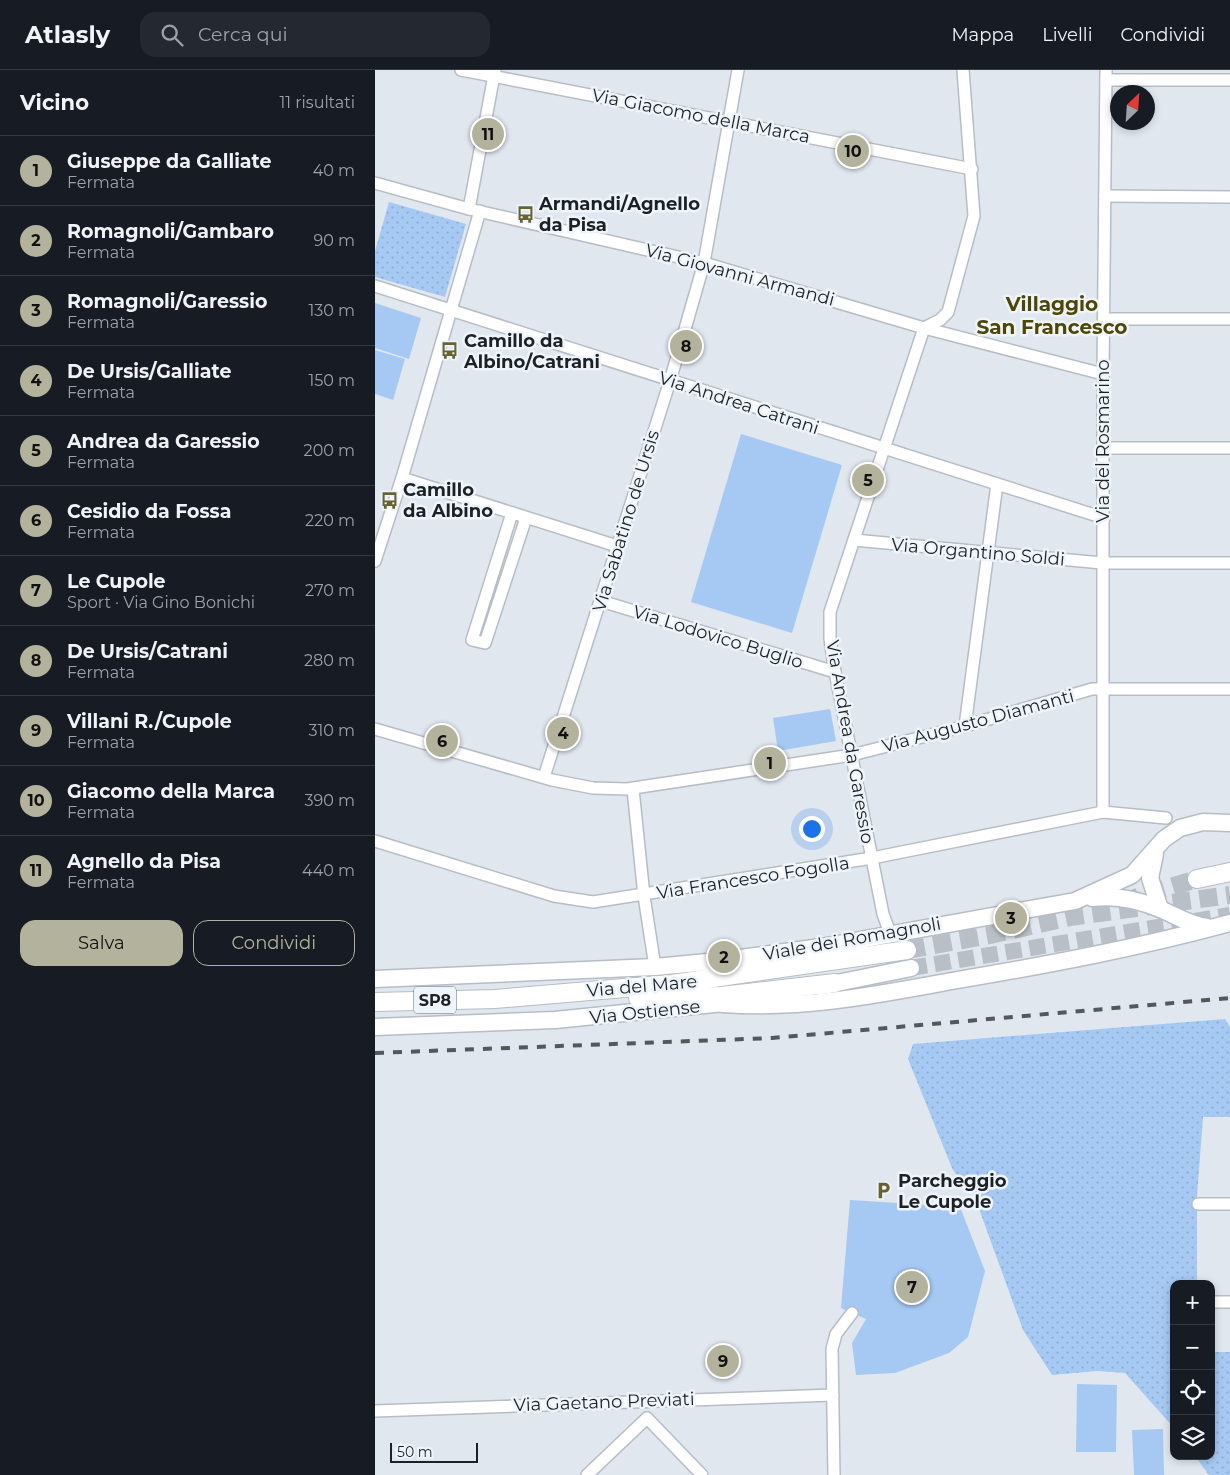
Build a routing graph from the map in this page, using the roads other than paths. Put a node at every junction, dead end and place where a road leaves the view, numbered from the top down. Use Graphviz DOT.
graph roads {
  1 [pos="461,70"];
  2 [pos="738,70"];
  3 [pos="963,70"];
  4 [pos="494,73"];
  5 [pos="1106,75"];
  6 [pos="1230,80"];
  7 [pos="727,122"];
  8 [pos="972,169"];
  9 [pos="375,183"];
  10 [pos="1105,196"];
  11 [pos="1230,197"];
  12 [pos="475,210"];
  13 [pos="705,263"];
  14 [pos="375,286"];
  15 [pos="451,309"];
  16 [pos="1104,319"];
  17 [pos="1230,319"];
  18 [pos="924,328"];
  19 [pos="1103,374"];
  20 [pos="669,381"];
  21 [pos="883,448"];
  22 [pos="1104,448"];
  23 [pos="1230,448"];
  24 [pos="402,478"];
  25 [pos="997,484"];
  26 [pos="512,513"];
  27 [pos="526,518"];
  28 [pos="1104,518"];
  29 [pos="379,531"];
  30 [pos="854,540"];
  31 [pos="617,546"];
  32 [pos="988,552"];
  33 [pos="375,561"];
  34 [pos="1102,563"];
  35 [pos="1230,563"];
  36 [pos="601,601"];
  37 [pos="835,672"];
  38 [pos="1105,689"];
  39 [pos="1230,689"];
  40 [pos="965,726"];
  41 [pos="375,729"];
  42 [pos="852,755"];
  43 [pos="544,777"];
  44 [pos="633,789"];
  45 [pos="1103,812"];
  46 [pos="1166,818"];
  47 [pos="1230,823"];
  48 [pos="375,841"];
  49 [pos="1159,846"];
  50 [pos="872,858"];
  51 [pos="1230,872"];
  52 [pos="1197,879"];
  53 [pos="644,896"];
  54 [pos="1075,901"];
  55 [pos="1161,909"];
  56 [pos="1230,923"];
  57 [pos="1213,928"];
  58 [pos="890,933"];
  59 [pos="907,950"];
  60 [pos="655,967"];
  61 [pos="911,968"];
  62 [pos="375,979"];
  63 [pos="835,983"];
  64 [pos="495,999"];
  65 [pos="375,1002"];
  66 [pos="721,1004"];
  67 [pos="375,1027"];
  68 [pos="1198,1204"];
  69 [pos="1230,1204"];
  70 [pos="1215,1302"];
  71 [pos="1230,1302"];
  72 [pos="852,1313"];
  73 [pos="833,1395"];
  74 [pos="646,1400"];
  75 [pos="375,1411"];
  76 [pos="647,1418"];
  77 [pos="587,1475"];
  78 [pos="701,1475"];
  79 [pos="835,1475"];
  1 -- 4 [label="street, Via Giacomo della Marca"];
  2 -- 7 [label="street, Via Sabatino de Ursis"];
  3 -- 8 [label="street"];
  4 -- 7 [label="street, Via Giacomo della Marca"];
  4 -- 12 [label="street"];
  5 -- 6 [label="street"];
  5 -- 10 [label="street, Via del Rosmarino"];
  7 -- 8 [label="street, Via Giacomo della Marca"];
  7 -- 13 [label="street, Via Sabatino de Ursis"];
  8 -- 18 [label="street"];
  9 -- 12 [label="street, Via Giovanni Armandi"];
  10 -- 11 [label="street"];
  10 -- 16 [label="street, Via del Rosmarino"];
  12 -- 13 [label="street, Via Giovanni Armandi"];
  12 -- 15 [label="street"];
  13 -- 18 [label="street, Via Giovanni Armandi"];
  13 -- 20 [label="street, Via Sabatino de Ursis"];
  14 -- 15 [label="street, Via Andrea Catrani"];
  15 -- 20 [label="street, Via Andrea Catrani"];
  15 -- 24 [label="street"];
  16 -- 17 [label="street"];
  16 -- 19 [label="street, Via del Rosmarino"];
  18 -- 19 [label="street, Via Giovanni Armandi"];
  18 -- 21 [label="street, Via Andrea da Garessio"];
  19 -- 22 [label="street, Via del Rosmarino"];
  20 -- 21 [label="street, Via Andrea Catrani"];
  20 -- 31 [label="street, Via Sabatino de Ursis"];
  21 -- 25 [label="street, Via Andrea Catrani"];
  21 -- 30 [label="street, Via Andrea da Garessio"];
  22 -- 23 [label="street"];
  22 -- 28 [label="street, Via del Rosmarino"];
  24 -- 26 [label="street"];
  24 -- 29 [label="street"];
  25 -- 28 [label="street, Via Andrea Catrani"];
  25 -- 32 [label="street"];
  26 -- 27 [label="street"];
  26 -- 27 [label="street"];
  27 -- 31 [label="street"];
  28 -- 34 [label="street, Via del Rosmarino"];
  29 -- 33 [label="street"];
  30 -- 32 [label="street, Via Organtino Soldi"];
  30 -- 37 [label="street, Via Andrea da Garessio"];
  31 -- 36 [label="street, Via Sabatino de Ursis"];
  32 -- 34 [label="street, Via Organtino Soldi"];
  32 -- 40 [label="street"];
  34 -- 35 [label="street, Via Organtino Soldi"];
  34 -- 38 [label="street, Via del Rosmarino"];
  36 -- 37 [label="street, Via Lodovico Buglio"];
  36 -- 43 [label="street, Via Sabatino de Ursis"];
  37 -- 42 [label="street, Via Andrea da Garessio"];
  38 -- 39 [label="street, Via Augusto Diamanti"];
  38 -- 40 [label="street, Via Augusto Diamanti"];
  38 -- 45 [label="street, Via del Rosmarino"];
  40 -- 42 [label="street, Via Augusto Diamanti"];
  41 -- 43 [label="street, Via Augusto Diamanti"];
  42 -- 44 [label="street, Via Augusto Diamanti"];
  42 -- 50 [label="street, Via Andrea da Garessio"];
  43 -- 44 [label="street, Via Augusto Diamanti"];
  44 -- 53 [label="street"];
  45 -- 46 [label="street, Via Francesco Fogolla"];
  45 -- 50 [label="street, Via Francesco Fogolla"];
  47 -- 49 [label="main road, Viale dei Romagnoli"];
  48 -- 53 [label="street, Via Francesco Fogolla"];
  49 -- 54 [label="main road, Viale dei Romagnoli"];
  49 -- 55 [label="main road, Viale dei Romagnoli"];
  50 -- 53 [label="street, Via Francesco Fogolla"];
  50 -- 58 [label="street, Via Andrea da Garessio"];
  51 -- 52 [label="main road"];
  53 -- 60 [label="street"];
  54 -- 55 [label="main road"];
  54 -- 58 [label="main road, Viale dei Romagnoli"];
  55 -- 57 [label="main road"];
  56 -- 57 [label="main road"];
  57 -- 66 [label="main road"];
  58 -- 60 [label="main road, Viale dei Romagnoli"];
  59 -- 64 [label="main road, Via del Mare / SP8"];
  60 -- 62 [label="main road, Viale dei Romagnoli"];
  61 -- 63 [label="main road, Via Ostiense"];
  63 -- 64 [label="main road"];
  63 -- 66 [label="main road, Via Ostiense"];
  64 -- 65 [label="main road, Via del Mare / SP8"];
  66 -- 67 [label="main road, Via Ostiense"];
  68 -- 69 [label="street"];
  70 -- 71 [label="street"];
  72 -- 73 [label="street"];
  73 -- 74 [label="street, Via Gaetano Previati"];
  73 -- 79 [label="street"];
  74 -- 75 [label="street, Via Gaetano Previati"];
  74 -- 76 [label="street"];
  76 -- 77 [label="street"];
  76 -- 78 [label="street"];
}
